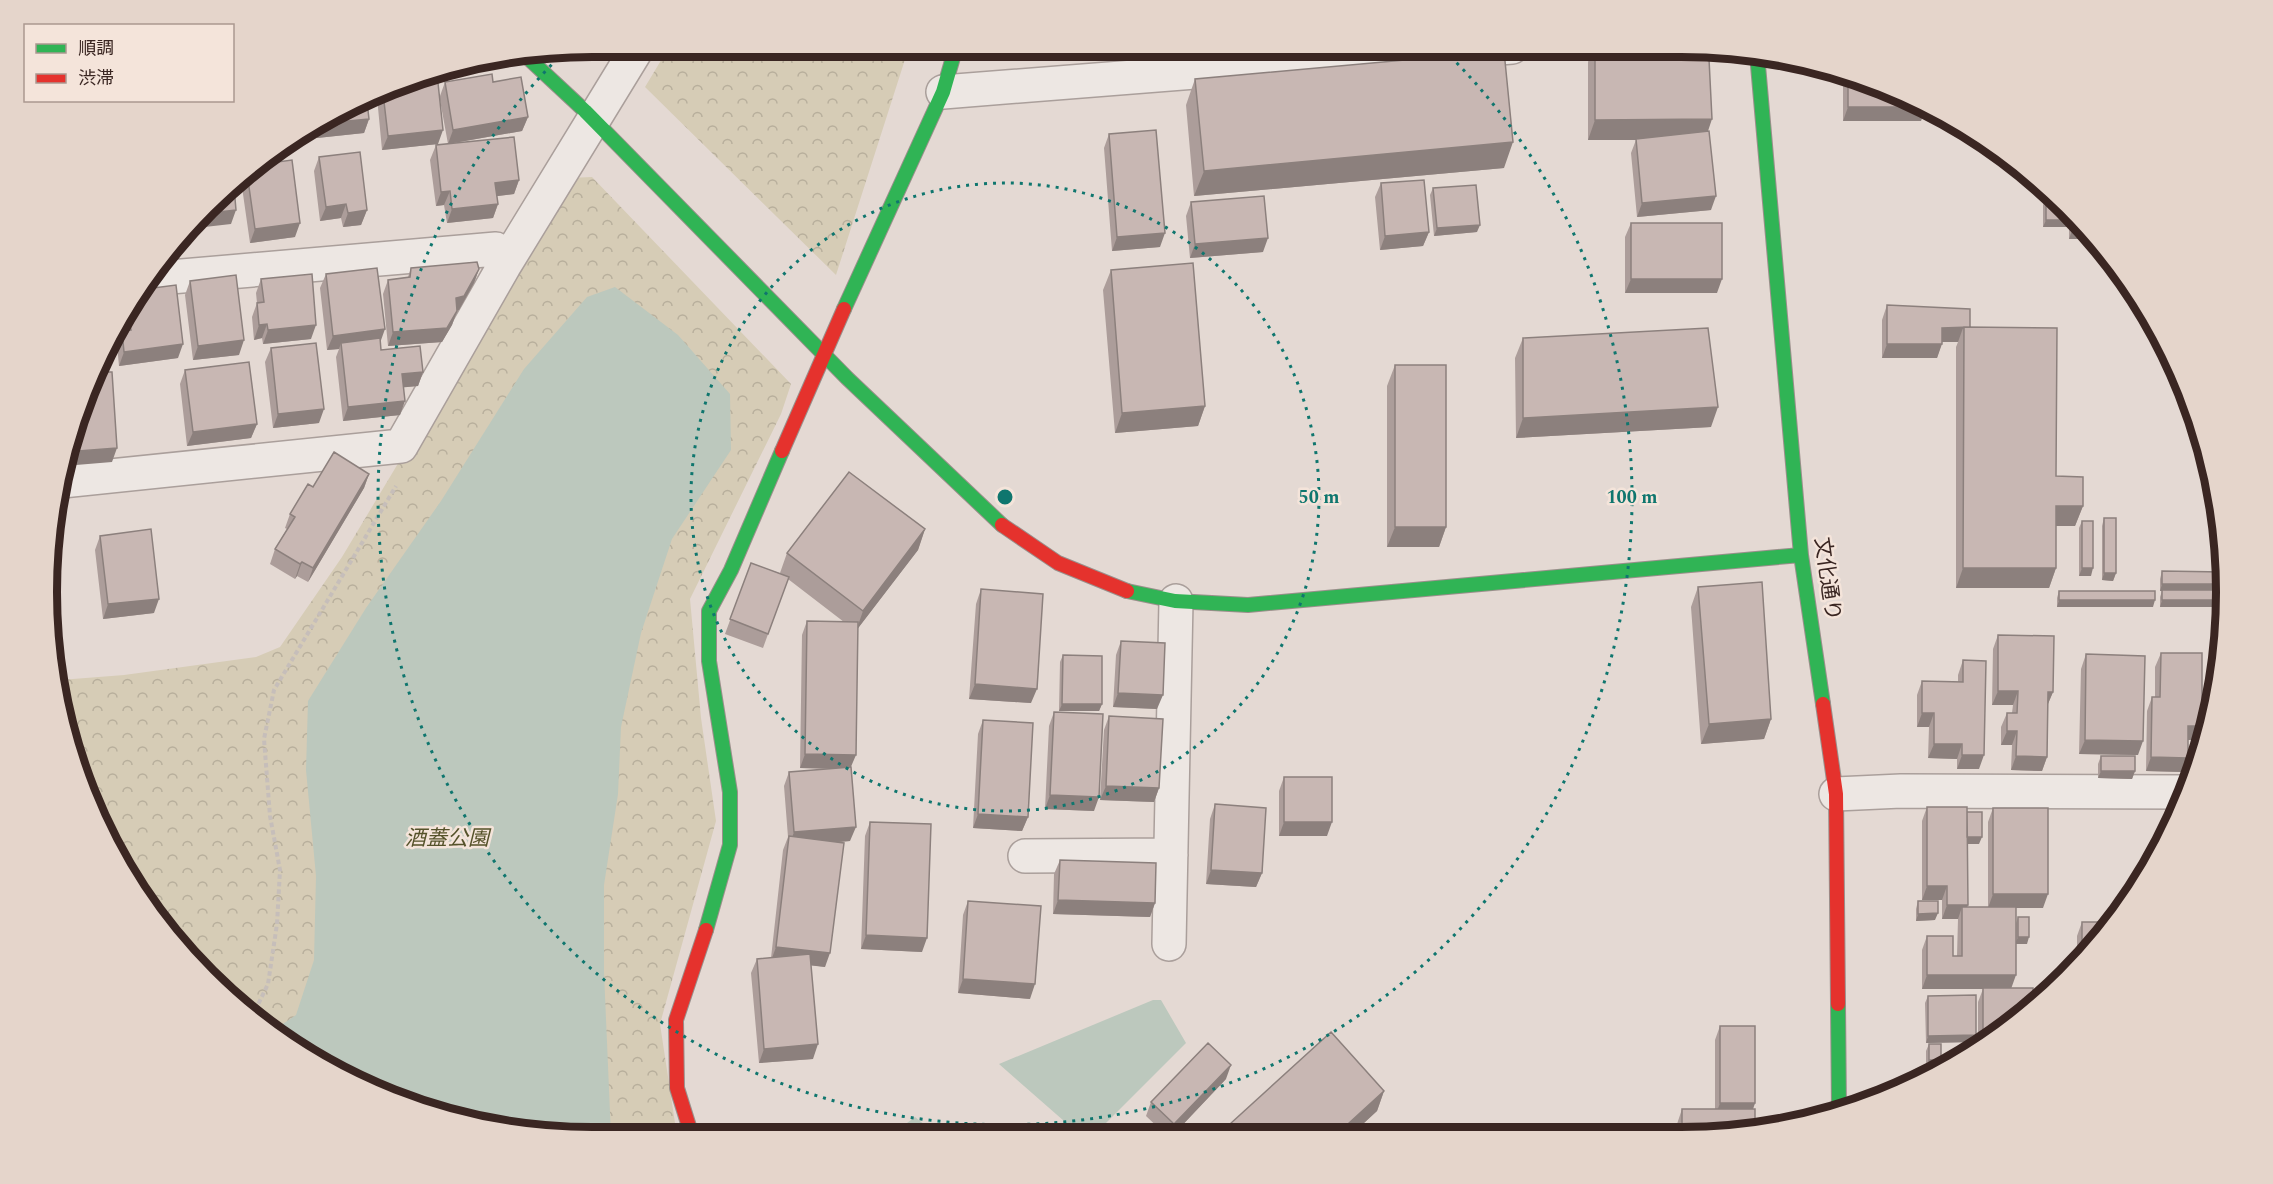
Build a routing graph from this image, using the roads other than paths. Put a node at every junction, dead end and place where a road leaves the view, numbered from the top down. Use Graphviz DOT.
graph roads {
  1 [pos="631,57"];
  2 [pos="953,57"];
  3 [pos="1386,57"];
  4 [pos="531,61"];
  5 [pos="1758,63"];
  6 [pos="943,92"];
  7 [pos="593,120"];
  8 [pos="509,257"];
  9 [pos="159,278"];
  10 [pos="822,355"];
  11 [pos="69,480"];
  12 [pos="1801,555"];
  13 [pos="1176,601"];
  14 [pos="2177,792"];
  15 [pos="1836,794"];
  16 [pos="1171,855"];
  17 [pos="1025,856"];
  18 [pos="1169,944"];
  19 [pos="1839,1103"];
  20 [pos="689,1127"];
  1 -- 7 [label="street"];
  2 -- 6 [label="street"];
  3 -- 6 [label="street"];
  4 -- 7 [label="street"];
  5 -- 12 [label="street, 文化通り"];
  6 -- 10 [label="street"];
  7 -- 8 [label="street"];
  7 -- 10 [label="street"];
  8 -- 9 [label="street"];
  8 -- 11 [label="street"];
  10 -- 13 [label="street"];
  10 -- 20 [label="street"];
  12 -- 13 [label="street"];
  12 -- 15 [label="street, 文化通り"];
  13 -- 16 [label="street"];
  14 -- 15 [label="street"];
  15 -- 19 [label="street, 文化通り"];
  16 -- 17 [label="street"];
  16 -- 18 [label="street"];
}
